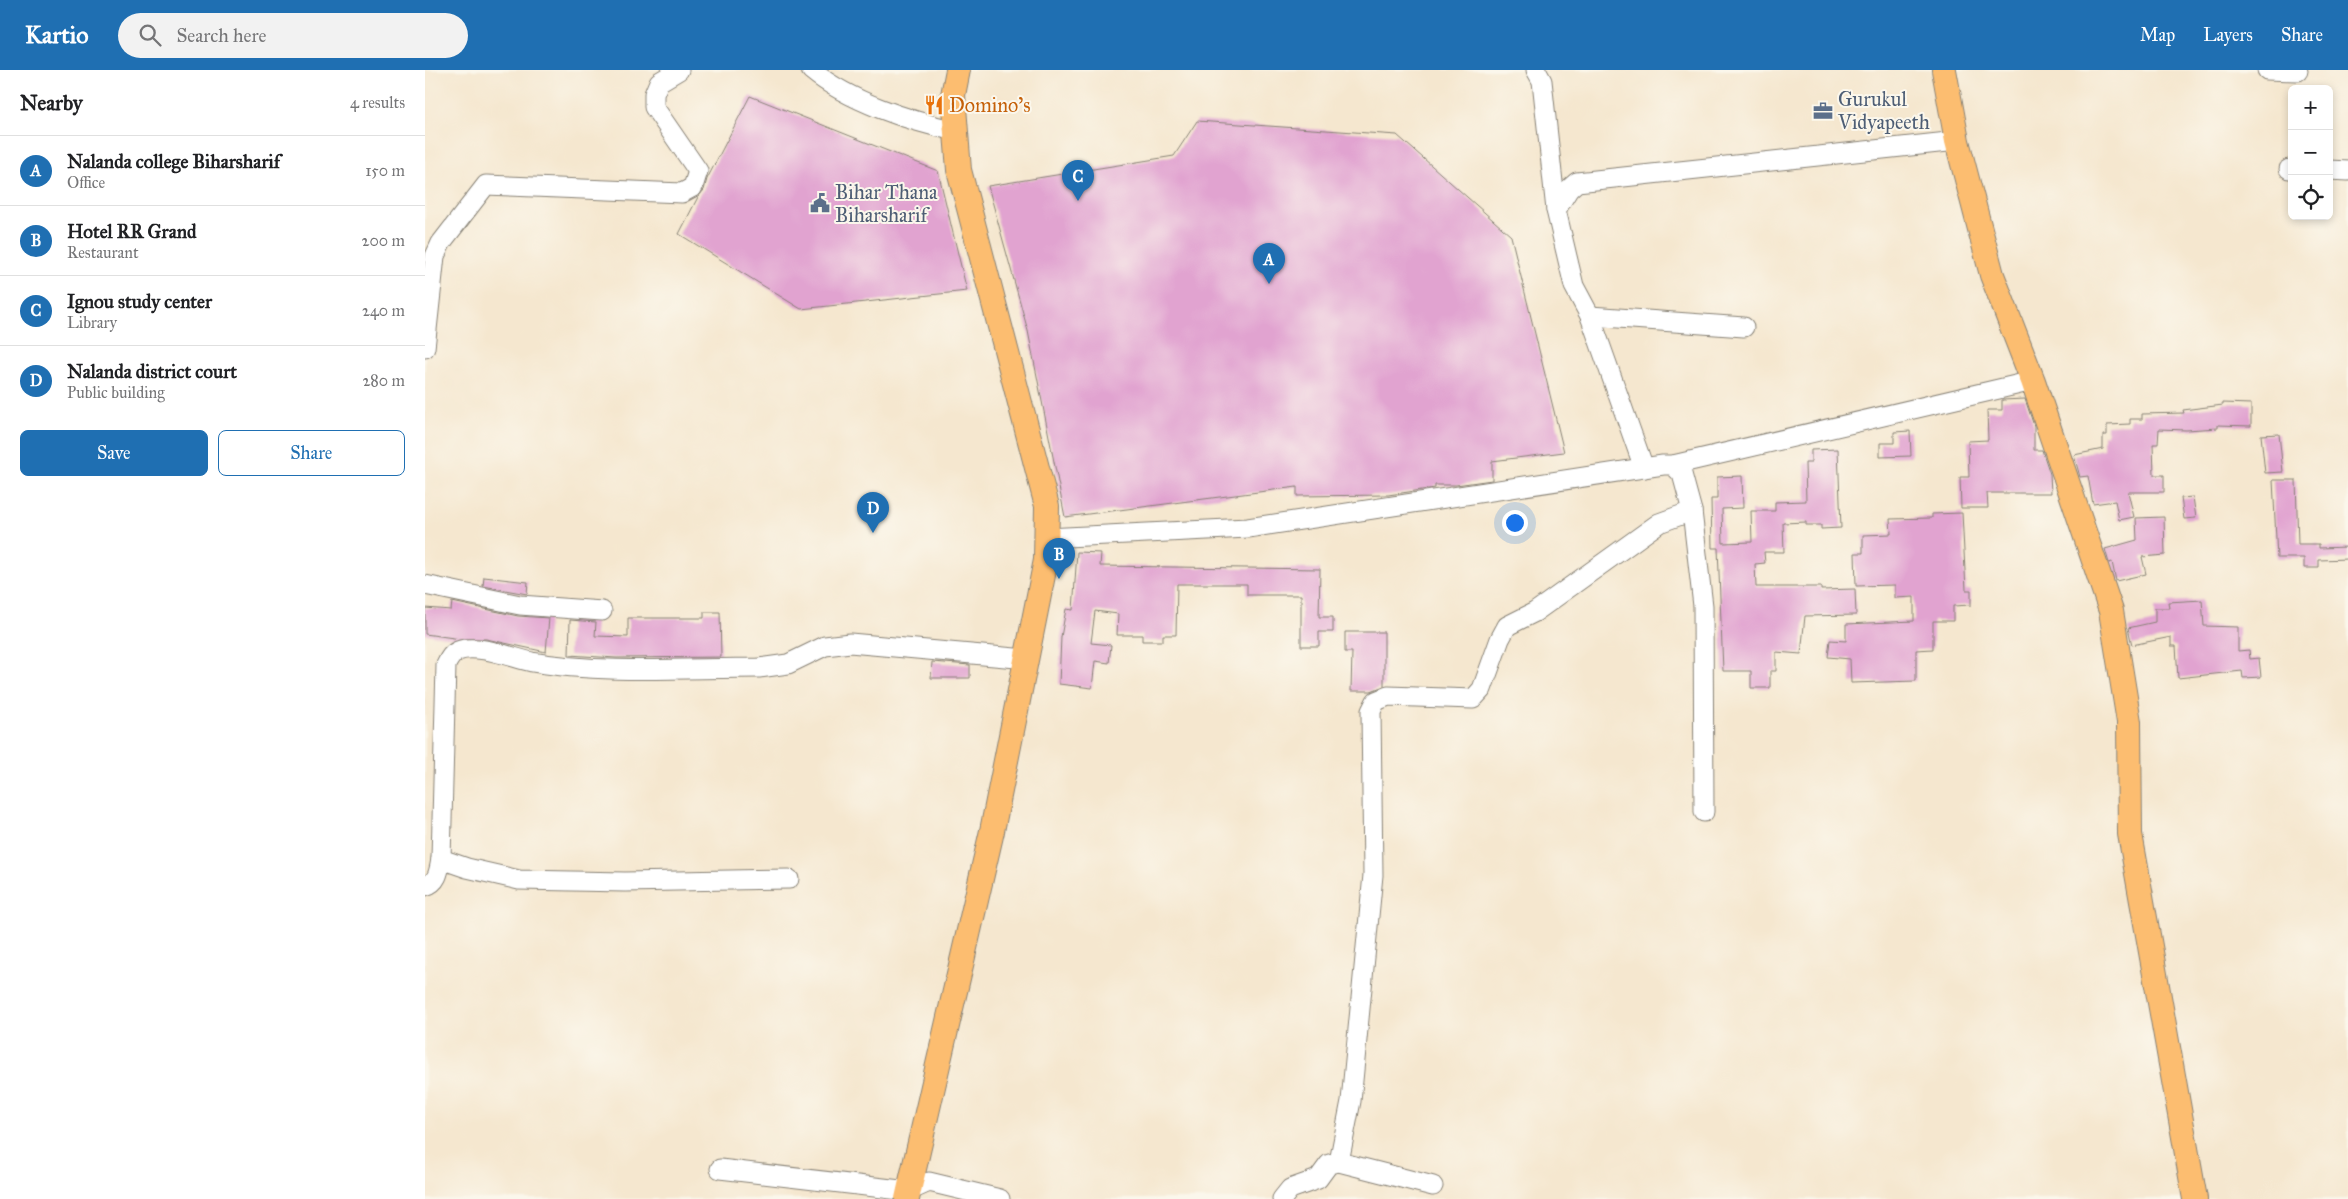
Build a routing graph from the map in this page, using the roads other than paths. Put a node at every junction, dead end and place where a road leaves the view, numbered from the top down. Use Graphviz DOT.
graph roads {
  1 [pos="679,70"];
  2 [pos="811,70"];
  3 [pos="958,70"];
  4 [pos="1537,70"];
  5 [pos="1944,70"];
  6 [pos="2267,70"];
  7 [pos="2298,71"];
  8 [pos="956,131"];
  9 [pos="1957,141"];
  10 [pos="2333,170"];
  11 [pos="2348,171"];
  12 [pos="1555,210"];
  13 [pos="1590,316"];
  14 [pos="1744,327"];
  15 [pos="425,348"];
  16 [pos="2033,381"];
  17 [pos="1673,465"];
  18 [pos="1644,468"];
  19 [pos="1692,511"];
  20 [pos="1046,538"];
  21 [pos="425,585"];
  22 [pos="602,611"];
  23 [pos="1026,659"];
  24 [pos="1704,812"];
  25 [pos="441,859"];
  26 [pos="789,879"];
  27 [pos="425,886"];
  28 [pos="1339,1162"];
  29 [pos="720,1169"];
  30 [pos="1433,1186"];
  31 [pos="908,1195"];
  32 [pos="1000,1199"];
  33 [pos="1282,1199"];
  34 [pos="2195,1199"];
  1 -- 15 [label="street"];
  2 -- 8 [label="street"];
  3 -- 8 [label="main road"];
  4 -- 12 [label="street"];
  5 -- 9 [label="main road"];
  6 -- 7 [label="street"];
  8 -- 20 [label="main road"];
  9 -- 12 [label="street"];
  9 -- 16 [label="main road"];
  10 -- 11 [label="street"];
  12 -- 13 [label="street"];
  13 -- 14 [label="street"];
  13 -- 18 [label="street"];
  16 -- 17 [label="street"];
  16 -- 34 [label="main road"];
  17 -- 18 [label="street"];
  17 -- 19 [label="street"];
  18 -- 20 [label="street"];
  19 -- 24 [label="street"];
  19 -- 28 [label="street"];
  20 -- 23 [label="main road"];
  21 -- 22 [label="street"];
  23 -- 25 [label="street"];
  23 -- 31 [label="main road"];
  25 -- 26 [label="street"];
  25 -- 27 [label="street"];
  28 -- 30 [label="street"];
  28 -- 33 [label="street"];
  29 -- 31 [label="street"];
  31 -- 32 [label="street"];
}
